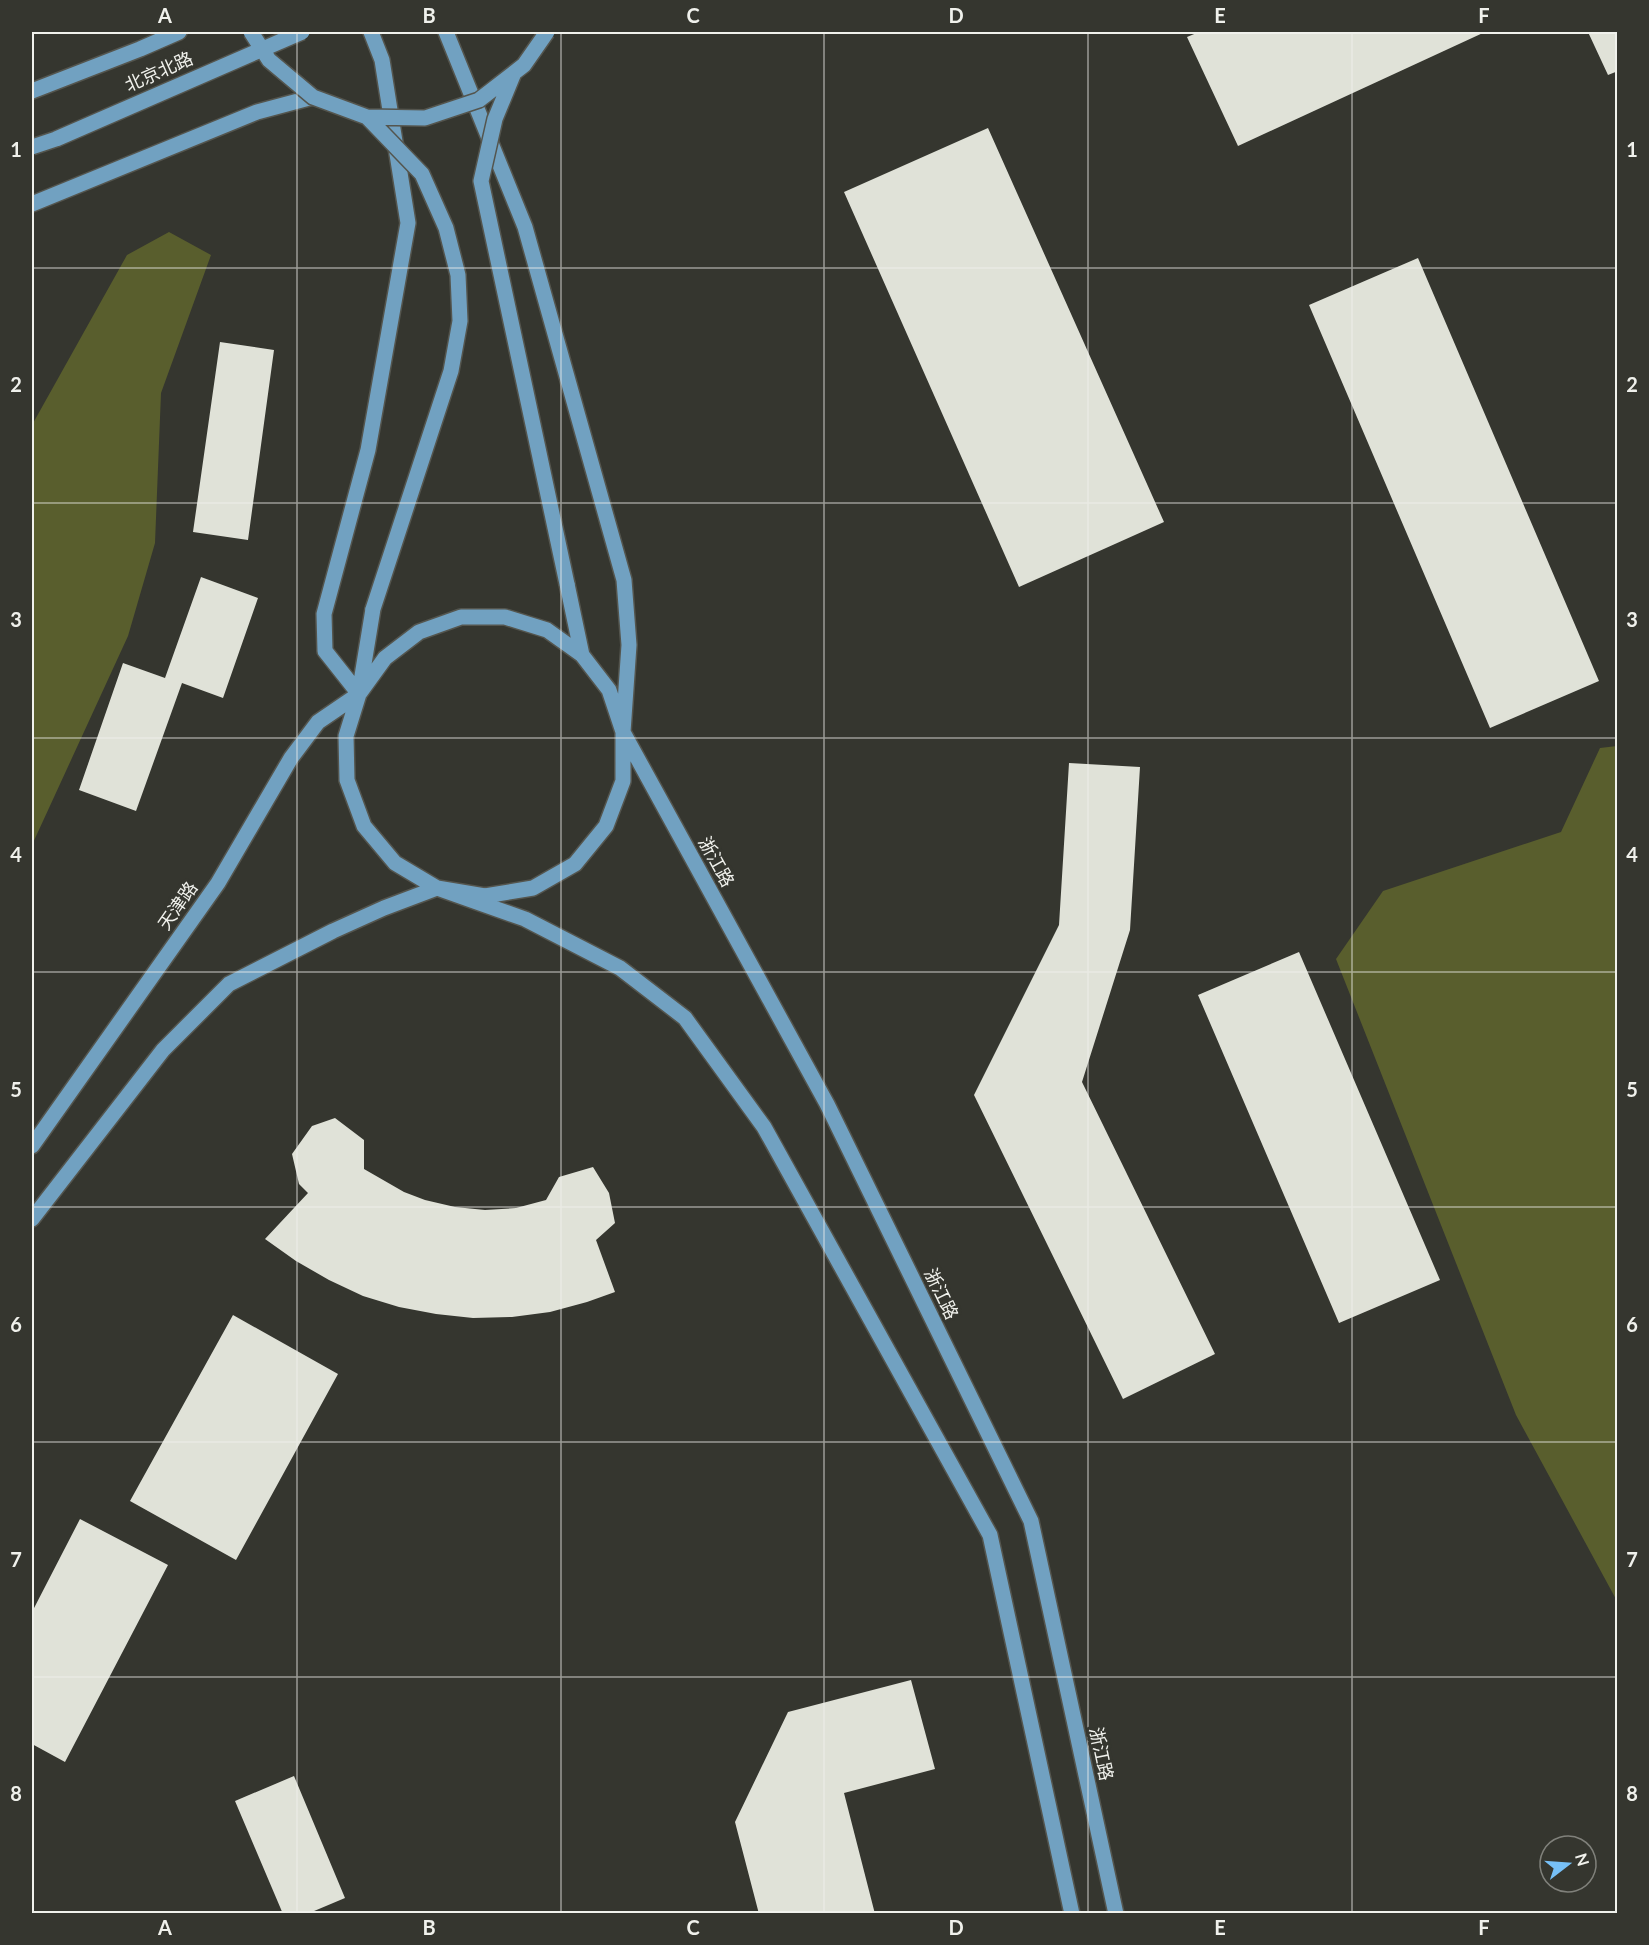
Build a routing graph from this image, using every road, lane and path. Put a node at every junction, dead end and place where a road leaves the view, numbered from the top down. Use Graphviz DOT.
graph roads {
  1 [pos="179,32"];
  2 [pos="251,32"];
  3 [pos="302,32"];
  4 [pos="370,32"];
  5 [pos="446,32"];
  6 [pos="547,32"];
  7 [pos="514,73"];
  8 [pos="32,92"];
  9 [pos="313,97"];
  10 [pos="367,117"];
  11 [pos="32,147"];
  12 [pos="32,204"];
  13 [pos="582,655"];
  14 [pos="359,694"];
  15 [pos="622,732"];
  16 [pos="437,888"];
  17 [pos="32,1146"];
  18 [pos="32,1219"];
  19 [pos="1072,1914"];
  20 [pos="1116,1914"];
  1 -- 8 [label="main road, 北京北路"];
  2 -- 9 [label="main road, bridge"];
  3 -- 11 [label="main road, 北京北路, bridge"];
  4 -- 14 [label="main road"];
  5 -- 15 [label="main road"];
  6 -- 7 [label="main road, bridge"];
  7 -- 10 [label="main road, bridge"];
  7 -- 13 [label="main road, bridge"];
  9 -- 10 [label="main road, bridge"];
  9 -- 12 [label="main road"];
  10 -- 14 [label="main road, bridge"];
  13 -- 14 [label="main road"];
  13 -- 15 [label="main road"];
  14 -- 16 [label="main road"];
  14 -- 17 [label="main road, 天津路"];
  15 -- 16 [label="main road"];
  15 -- 20 [label="main road, 浙江路"];
  16 -- 18 [label="main road"];
  16 -- 19 [label="main road"];
}
